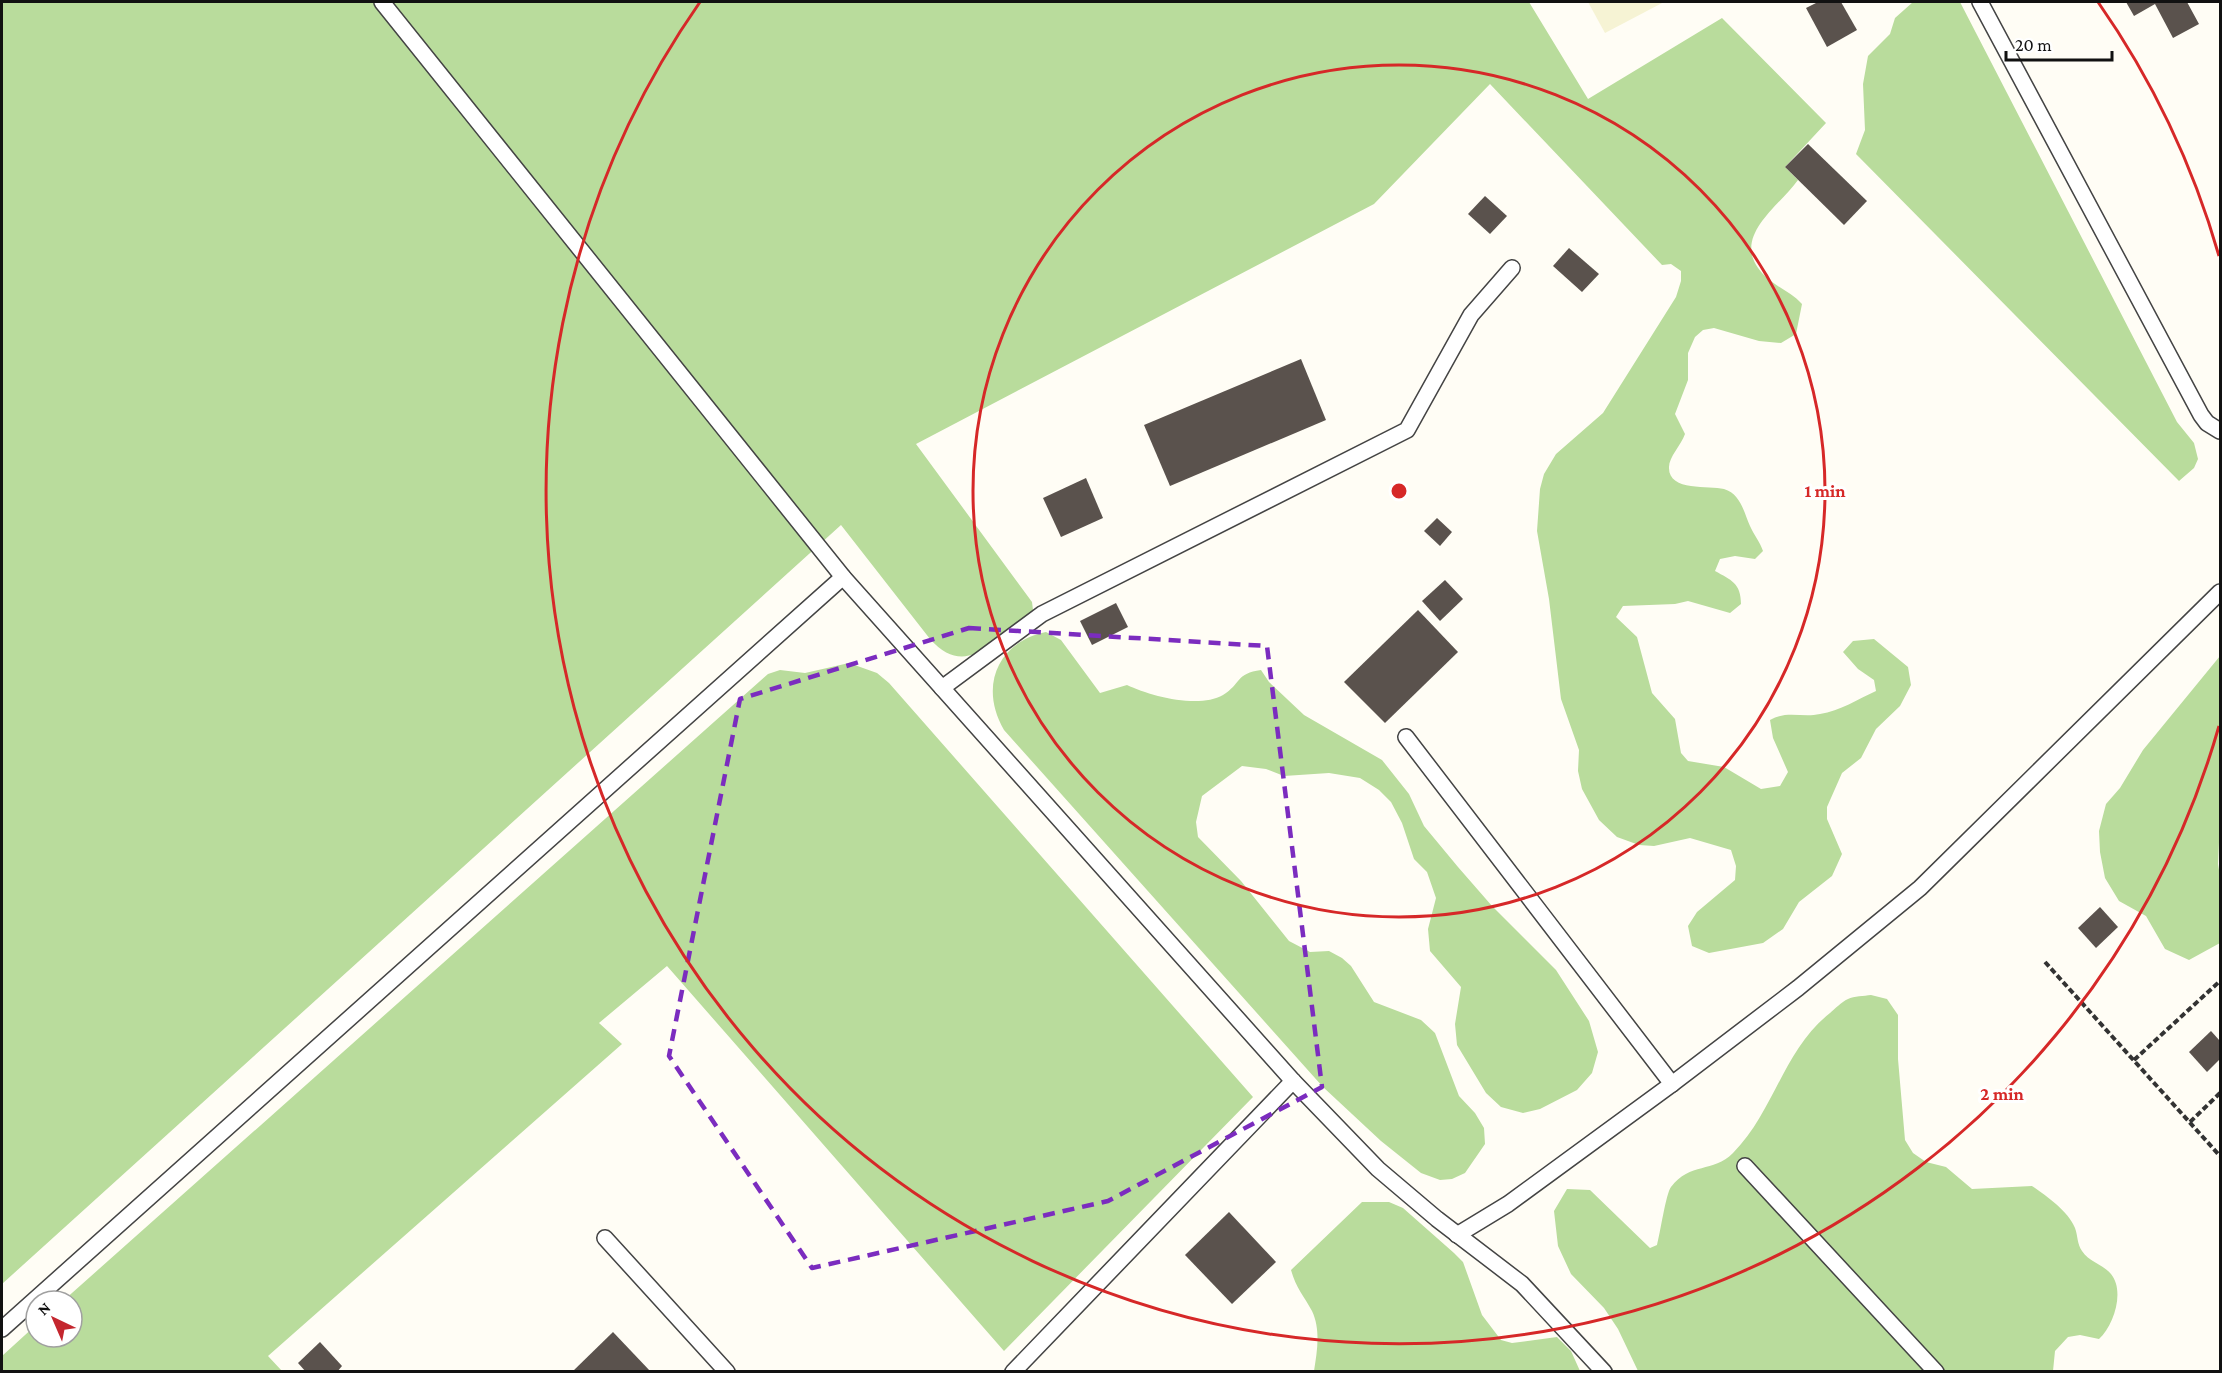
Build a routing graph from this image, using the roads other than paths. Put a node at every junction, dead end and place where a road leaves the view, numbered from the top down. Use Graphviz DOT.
graph roads {
  1 [pos="382,2"];
  2 [pos="1980,2"];
  3 [pos="1512,268"];
  4 [pos="2220,431"];
  5 [pos="843,577"];
  6 [pos="2220,592"];
  7 [pos="942,688"];
  8 [pos="1406,736"];
  9 [pos="1293,1081"];
  10 [pos="1672,1084"];
  11 [pos="1745,1166"];
  12 [pos="1457,1235"];
  13 [pos="605,1238"];
  14 [pos="2,1329"];
  15 [pos="727,1371"];
  16 [pos="1013,1371"];
  17 [pos="1604,1371"];
  18 [pos="1936,1371"];
  1 -- 5 [label="lane"];
  2 -- 4 [label="lane"];
  3 -- 7 [label="lane"];
  5 -- 7 [label="lane"];
  5 -- 14 [label="lane"];
  6 -- 10 [label="lane"];
  7 -- 9 [label="lane"];
  8 -- 10 [label="lane"];
  9 -- 12 [label="lane"];
  9 -- 16 [label="lane"];
  10 -- 12 [label="lane"];
  11 -- 18 [label="lane"];
  12 -- 17 [label="lane"];
  13 -- 15 [label="lane"];
}
